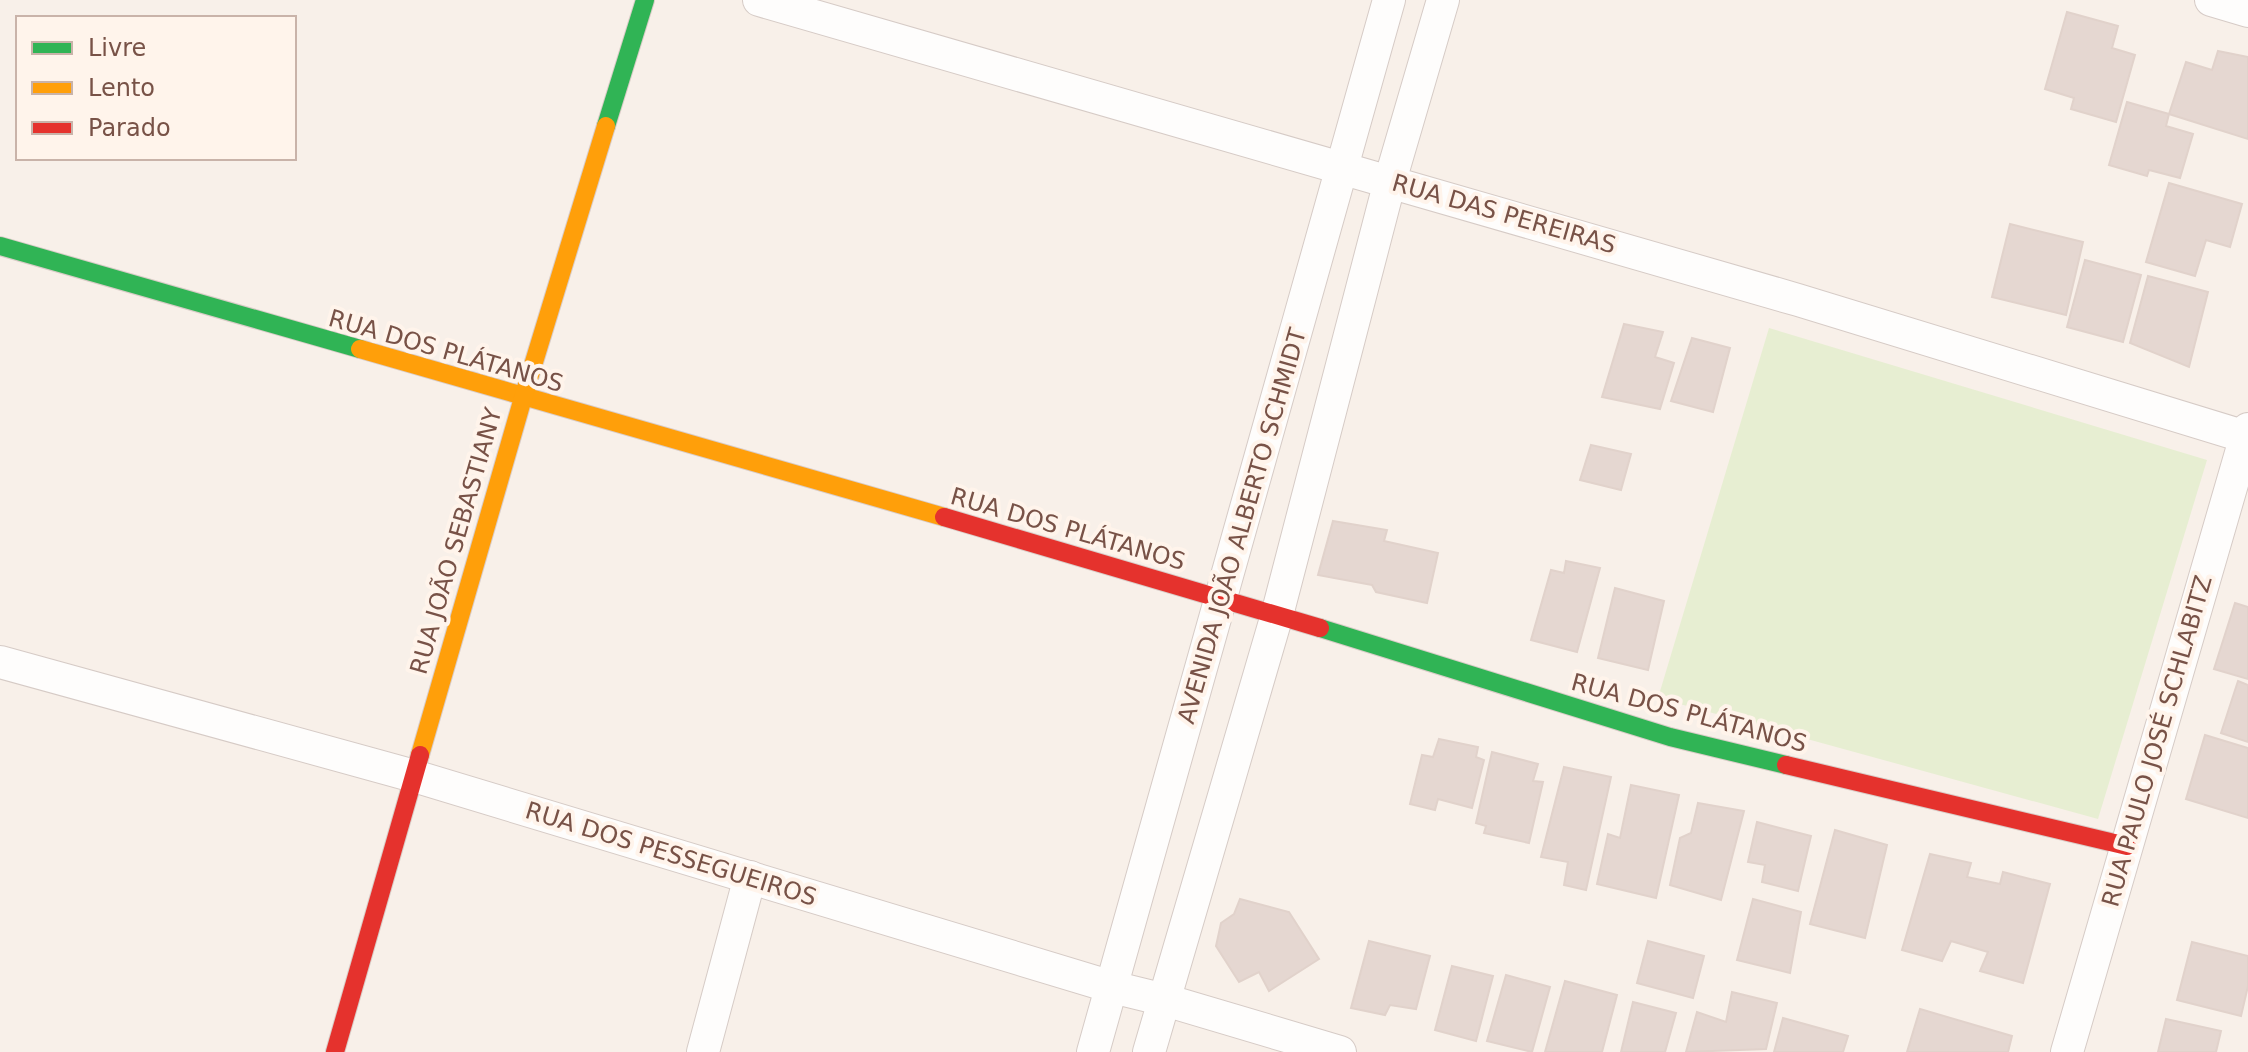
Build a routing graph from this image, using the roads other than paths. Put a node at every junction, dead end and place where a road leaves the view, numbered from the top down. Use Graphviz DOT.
graph roads {
  1 [pos="645,0"];
  2 [pos="759,0"];
  3 [pos="1389,0"];
  4 [pos="1443,0"];
  5 [pos="2211,0"];
  6 [pos="2248,11"];
  7 [pos="1343,169"];
  8 [pos="1390,181"];
  9 [pos="0,246"];
  10 [pos="523,398"];
  11 [pos="2247,433"];
  12 [pos="1222,597"];
  13 [pos="1277,615"];
  14 [pos="0,662"];
  15 [pos="414,776"];
  16 [pos="2127,846"];
  17 [pos="750,877"];
  18 [pos="1112,987"];
  19 [pos="1165,1000"];
  20 [pos="335,1052"];
  21 [pos="703,1052"];
  22 [pos="1093,1052"];
  23 [pos="1149,1052"];
  24 [pos="1340,1052"];
  25 [pos="2067,1052"];
  1 -- 10 [label="street, RUA JOÃO SEBASTIANY"];
  2 -- 7 [label="street, RUA DAS PEREIRAS"];
  3 -- 7 [label="street, AVENIDA JOÃO ALBERTO SCHMIDT"];
  4 -- 8 [label="street"];
  5 -- 6 [label="street"];
  7 -- 8 [label="street, RUA DAS PEREIRAS"];
  7 -- 12 [label="street, AVENIDA JOÃO ALBERTO SCHMIDT"];
  8 -- 11 [label="street, RUA DAS PEREIRAS"];
  8 -- 13 [label="street"];
  9 -- 10 [label="street, RUA DOS PLÁTANOS"];
  10 -- 12 [label="street, RUA DOS PLÁTANOS"];
  10 -- 15 [label="street, RUA JOÃO SEBASTIANY"];
  11 -- 16 [label="street, RUA PAULO JOSÉ SCHLABITZ"];
  12 -- 13 [label="street, RUA DOS PLÁTANOS"];
  12 -- 18 [label="street, AVENIDA JOÃO ALBERTO SCHMIDT"];
  13 -- 16 [label="street, RUA DOS PLÁTANOS"];
  13 -- 19 [label="street"];
  14 -- 15 [label="street, RUA DOS PESSEGUEIROS"];
  15 -- 17 [label="street, RUA DOS PESSEGUEIROS"];
  15 -- 20 [label="street, RUA JOÃO SEBASTIANY"];
  16 -- 25 [label="street, RUA PAULO JOSÉ SCHLABITZ"];
  17 -- 18 [label="street, RUA DOS PESSEGUEIROS"];
  17 -- 21 [label="street"];
  18 -- 19 [label="street, RUA DOS PESSEGUEIROS"];
  18 -- 22 [label="street, AVENIDA JOÃO ALBERTO SCHMIDT"];
  19 -- 23 [label="street"];
  19 -- 24 [label="street, RUA DOS PESSEGUEIROS"];
}
